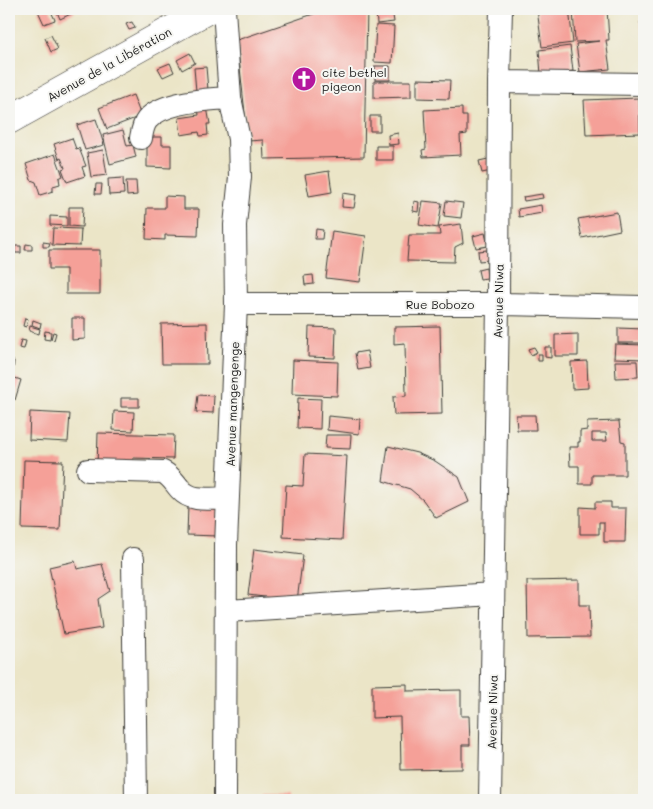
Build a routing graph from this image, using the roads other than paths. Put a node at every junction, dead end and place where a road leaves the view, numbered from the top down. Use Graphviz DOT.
graph roads {
  1 [pos="209,9"];
  2 [pos="224,9"];
  3 [pos="501,9"];
  4 [pos="499,82"];
  5 [pos="644,84"];
  6 [pos="230,98"];
  7 [pos="9,120"];
  8 [pos="141,138"];
  9 [pos="236,304"];
  10 [pos="498,304"];
  11 [pos="644,307"];
  12 [pos="88,470"];
  13 [pos="228,498"];
  14 [pos="133,559"];
  15 [pos="494,594"];
  16 [pos="227,611"];
  17 [pos="136,800"];
  18 [pos="225,800"];
  19 [pos="490,800"];
  1 -- 7 [label="highway, Avenue de la Libération"];
  2 -- 6 [label="street, Avenue mangengenge"];
  3 -- 4 [label="street, Avenue Niwa"];
  4 -- 5 [label="street"];
  4 -- 10 [label="street, Avenue Niwa"];
  6 -- 8 [label="street"];
  6 -- 9 [label="street, Avenue mangengenge"];
  9 -- 10 [label="street, Rue Bobozo"];
  9 -- 13 [label="street, Avenue mangengenge"];
  10 -- 11 [label="street, Rue Bobozo"];
  10 -- 15 [label="street, Avenue Niwa"];
  12 -- 13 [label="street"];
  13 -- 16 [label="street, Avenue mangengenge"];
  14 -- 17 [label="street"];
  15 -- 16 [label="street"];
  15 -- 19 [label="street, Avenue Niwa"];
  16 -- 18 [label="street, Avenue mangengenge"];
}
